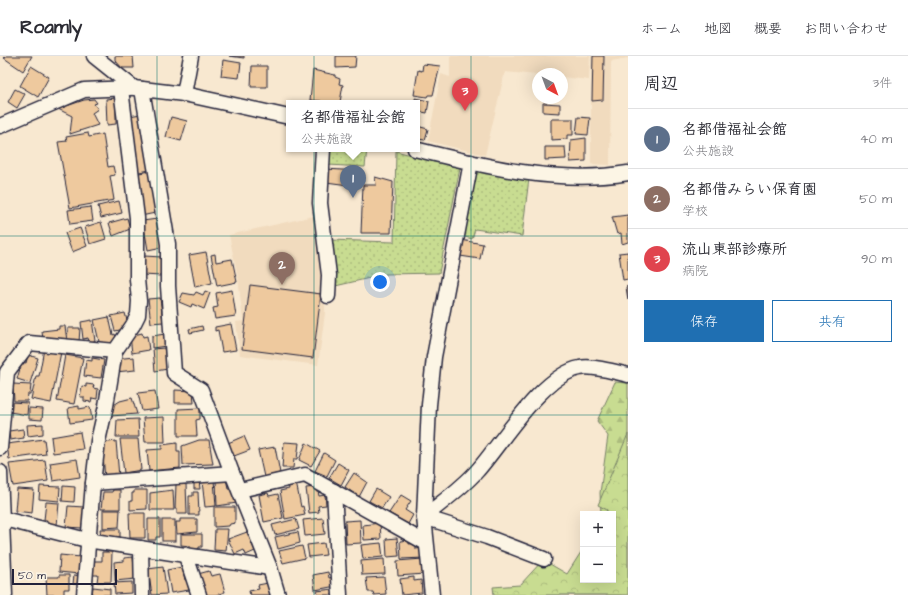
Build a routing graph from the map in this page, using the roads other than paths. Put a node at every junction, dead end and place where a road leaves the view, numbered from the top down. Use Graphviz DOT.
graph roads {
  1 [pos="94,56"];
  2 [pos="191,56"];
  3 [pos="132,89"];
  4 [pos="184,94"];
  5 [pos="286,116"];
  6 [pos="0,126"];
  7 [pos="420,150"];
  8 [pos="323,152"];
  9 [pos="471,162"];
  10 [pos="628,173"];
  11 [pos="328,296"];
  12 [pos="114,351"];
  13 [pos="628,375"];
  14 [pos="0,448"];
  15 [pos="0,472"];
  16 [pos="232,472"];
  17 [pos="93,483"];
  18 [pos="240,490"];
  19 [pos="334,491"];
  20 [pos="424,517"];
  21 [pos="1,518"];
  22 [pos="88,540"];
  23 [pos="426,543"];
  24 [pos="141,548"];
  25 [pos="186,556"];
  26 [pos="544,559"];
  27 [pos="270,568"];
  28 [pos="5,595"];
  29 [pos="84,595"];
  30 [pos="142,595"];
  31 [pos="199,595"];
  32 [pos="278,595"];
  33 [pos="340,595"];
  34 [pos="432,595"];
  1 -- 3 [label="street"];
  2 -- 4 [label="street"];
  3 -- 4 [label="street"];
  3 -- 6 [label="street"];
  3 -- 12 [label="street"];
  3 -- 16 [label="street"];
  4 -- 5 [label="street"];
  7 -- 9 [label="street"];
  8 -- 11 [label="street"];
  9 -- 10 [label="street"];
  9 -- 20 [label="street"];
  12 -- 14 [label="street"];
  12 -- 17 [label="street"];
  13 -- 20 [label="street"];
  15 -- 21 [label="street"];
  16 -- 17 [label="street"];
  16 -- 18 [label="street"];
  17 -- 22 [label="street"];
  18 -- 19 [label="street"];
  18 -- 27 [label="street"];
  19 -- 23 [label="street"];
  19 -- 33 [label="street"];
  20 -- 23 [label="street"];
  20 -- 26 [label="street"];
  21 -- 22 [label="street"];
  21 -- 28 [label="street"];
  22 -- 24 [label="street"];
  22 -- 29 [label="street"];
  23 -- 34 [label="street"];
  24 -- 25 [label="street"];
  24 -- 30 [label="street"];
  25 -- 27 [label="street"];
  25 -- 31 [label="street"];
  27 -- 32 [label="street"];
}
